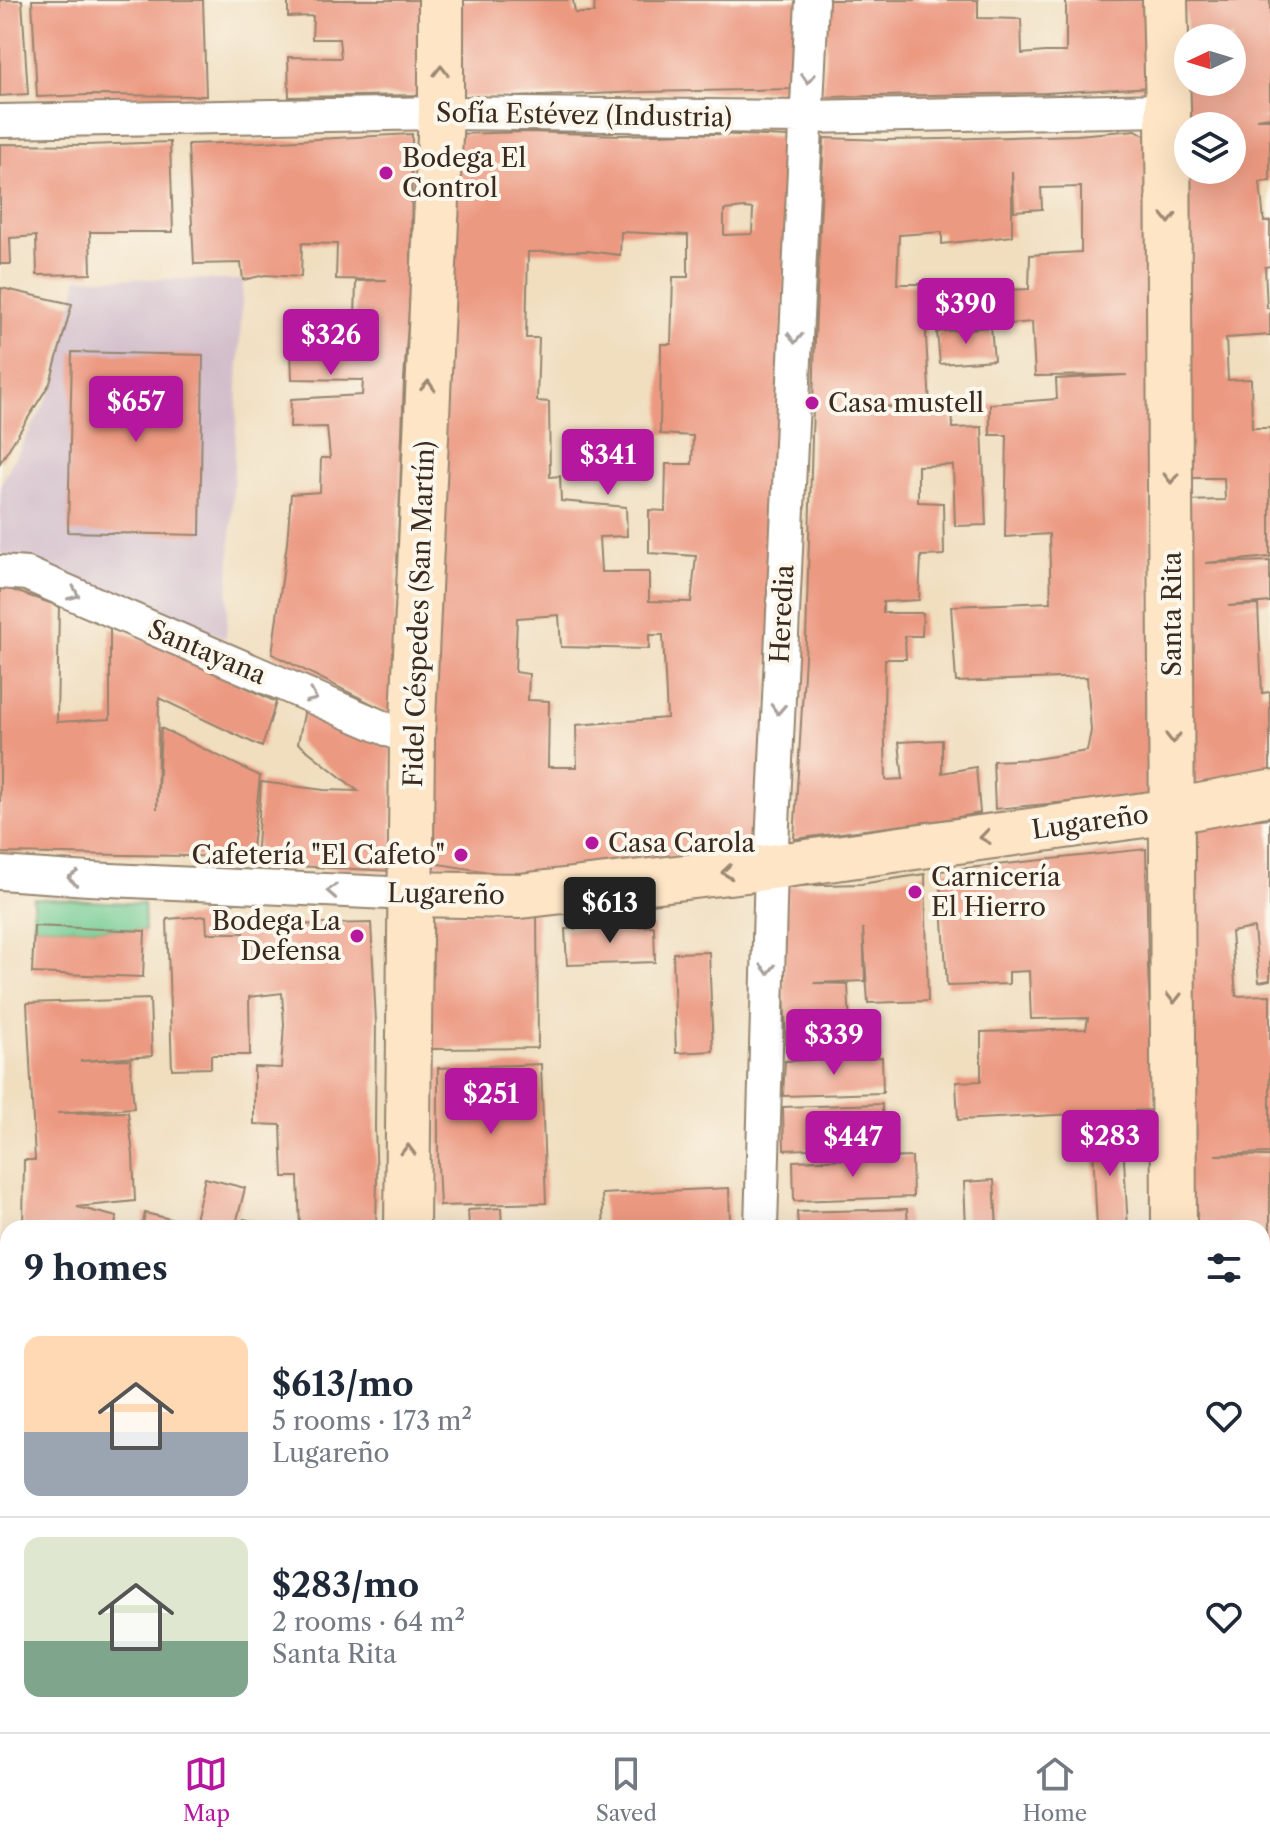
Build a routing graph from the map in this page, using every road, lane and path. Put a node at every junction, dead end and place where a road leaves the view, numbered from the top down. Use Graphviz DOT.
graph roads {
  1 [pos="441,0"];
  2 [pos="812,0"];
  3 [pos="1165,0"];
  4 [pos="1168,110"];
  5 [pos="441,113"];
  6 [pos="805,117"];
  7 [pos="0,121"];
  8 [pos="0,572"];
  9 [pos="412,740"];
  10 [pos="1270,793"];
  11 [pos="1173,811"];
  12 [pos="771,867"];
  13 [pos="0,873"];
  14 [pos="410,894"];
  15 [pos="407,1220"];
  16 [pos="761,1220"];
  17 [pos="1174,1220"];
  5 -- 1 [label="street, Fidel Céspedes (San Martín), one-way"];
  2 -- 6 [label="street, Heredia, one-way"];
  3 -- 4 [label="street, Santa Rita"];
  4 -- 6 [label="street, Sofía Estévez (Industria)"];
  4 -- 11 [label="street, Santa Rita, one-way"];
  5 -- 6 [label="street, Sofía Estévez (Industria)"];
  5 -- 7 [label="street, Sofía Estévez (Industria)"];
  9 -- 5 [label="street, Fidel Céspedes (San Martín), one-way"];
  6 -- 12 [label="street, Heredia, one-way"];
  8 -- 9 [label="street, Santayana, one-way"];
  9 -- 14 [label="street, Fidel Céspedes (San Martín)"];
  10 -- 11 [label="street, Lugareño"];
  11 -- 12 [label="street, Lugareño, one-way"];
  11 -- 17 [label="street, Santa Rita, one-way"];
  12 -- 14 [label="street, Lugareño, one-way"];
  12 -- 16 [label="street, Heredia, one-way"];
  14 -- 13 [label="street, Lugareño, one-way"];
  15 -- 14 [label="street, Fidel Céspedes (San Martín), one-way"];
}
